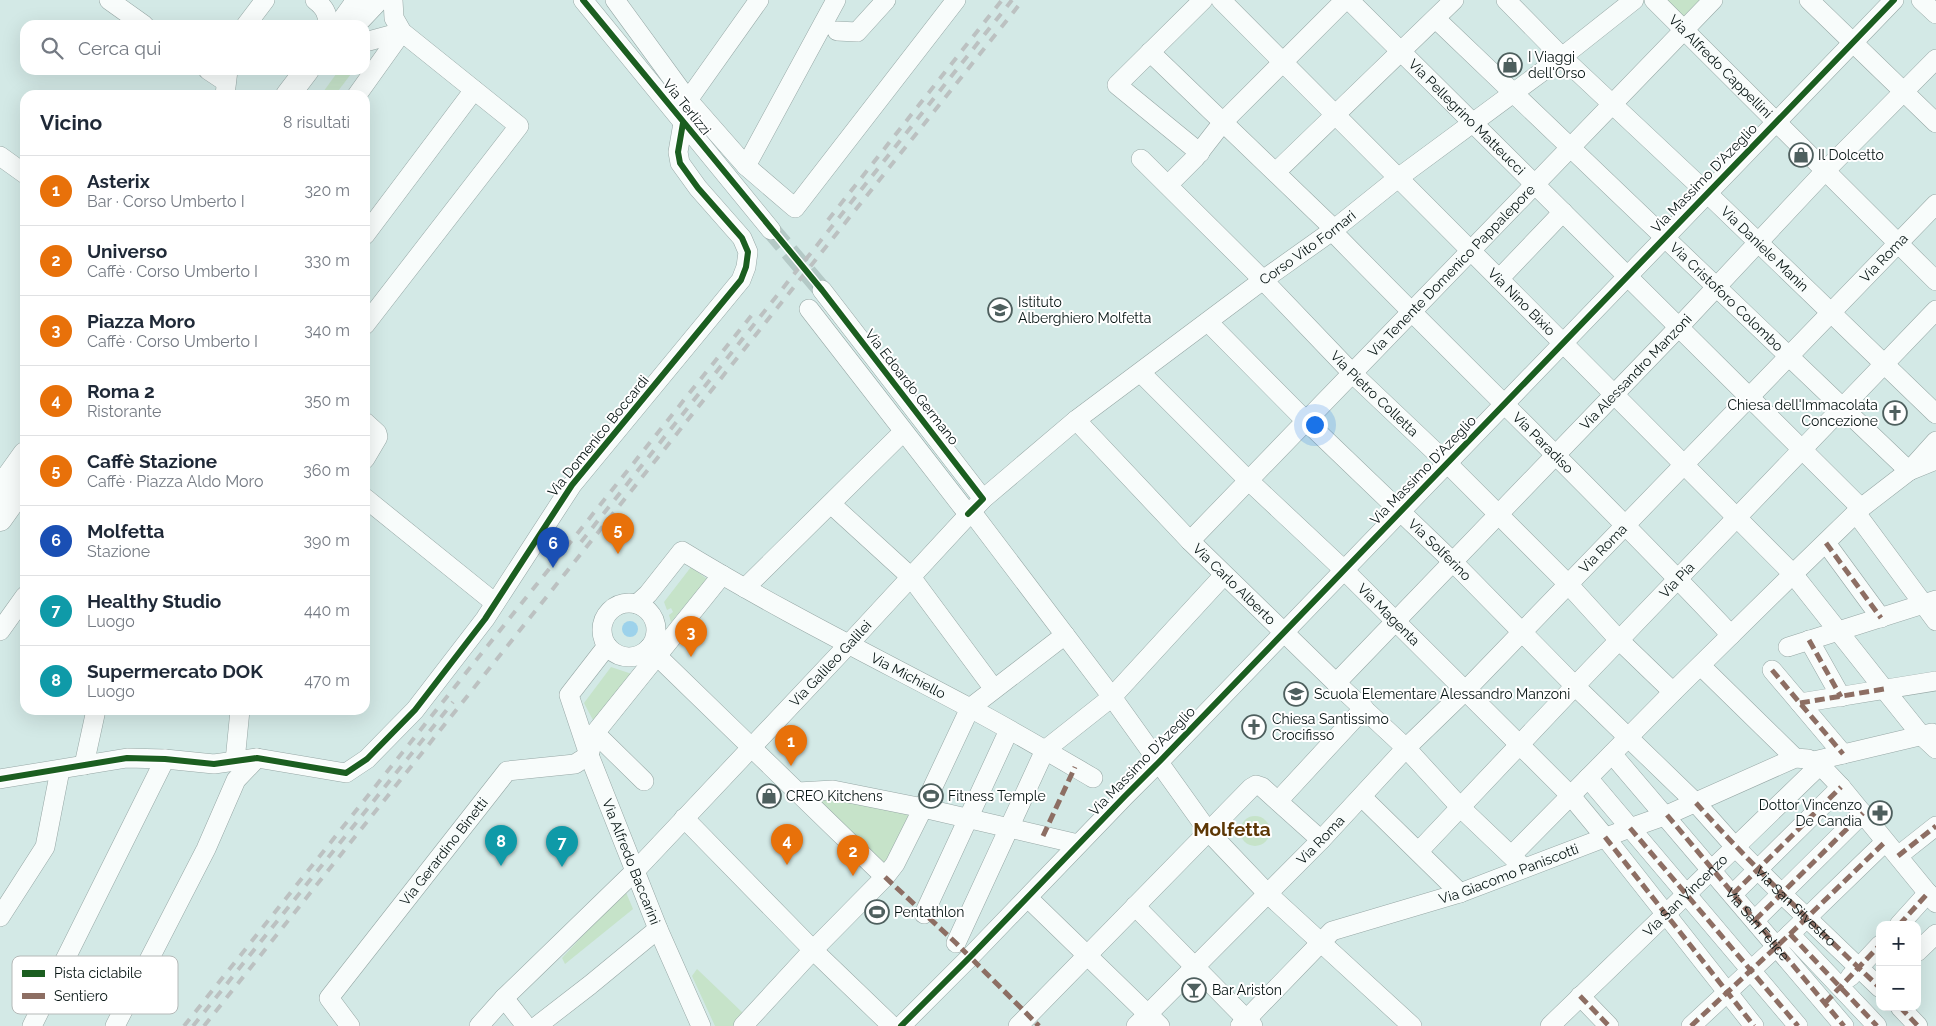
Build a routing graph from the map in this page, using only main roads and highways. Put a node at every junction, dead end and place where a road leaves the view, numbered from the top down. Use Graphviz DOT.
graph roads {
  1 [pos="375,0"];
  2 [pos="358,20"];
  3 [pos="303,75"];
  4 [pos="321,75"];
  5 [pos="292,90"];
  6 [pos="311,90"];
  7 [pos="20,461"];
  8 [pos="0,489"];
  9 [pos="20,491"];
  10 [pos="0,519"];
  1 -- 2 [label="main road"];
  3 -- 5 [label="main road"];
  4 -- 6 [label="main road"];
  7 -- 8 [label="main road"];
  9 -- 10 [label="main road"];
}
